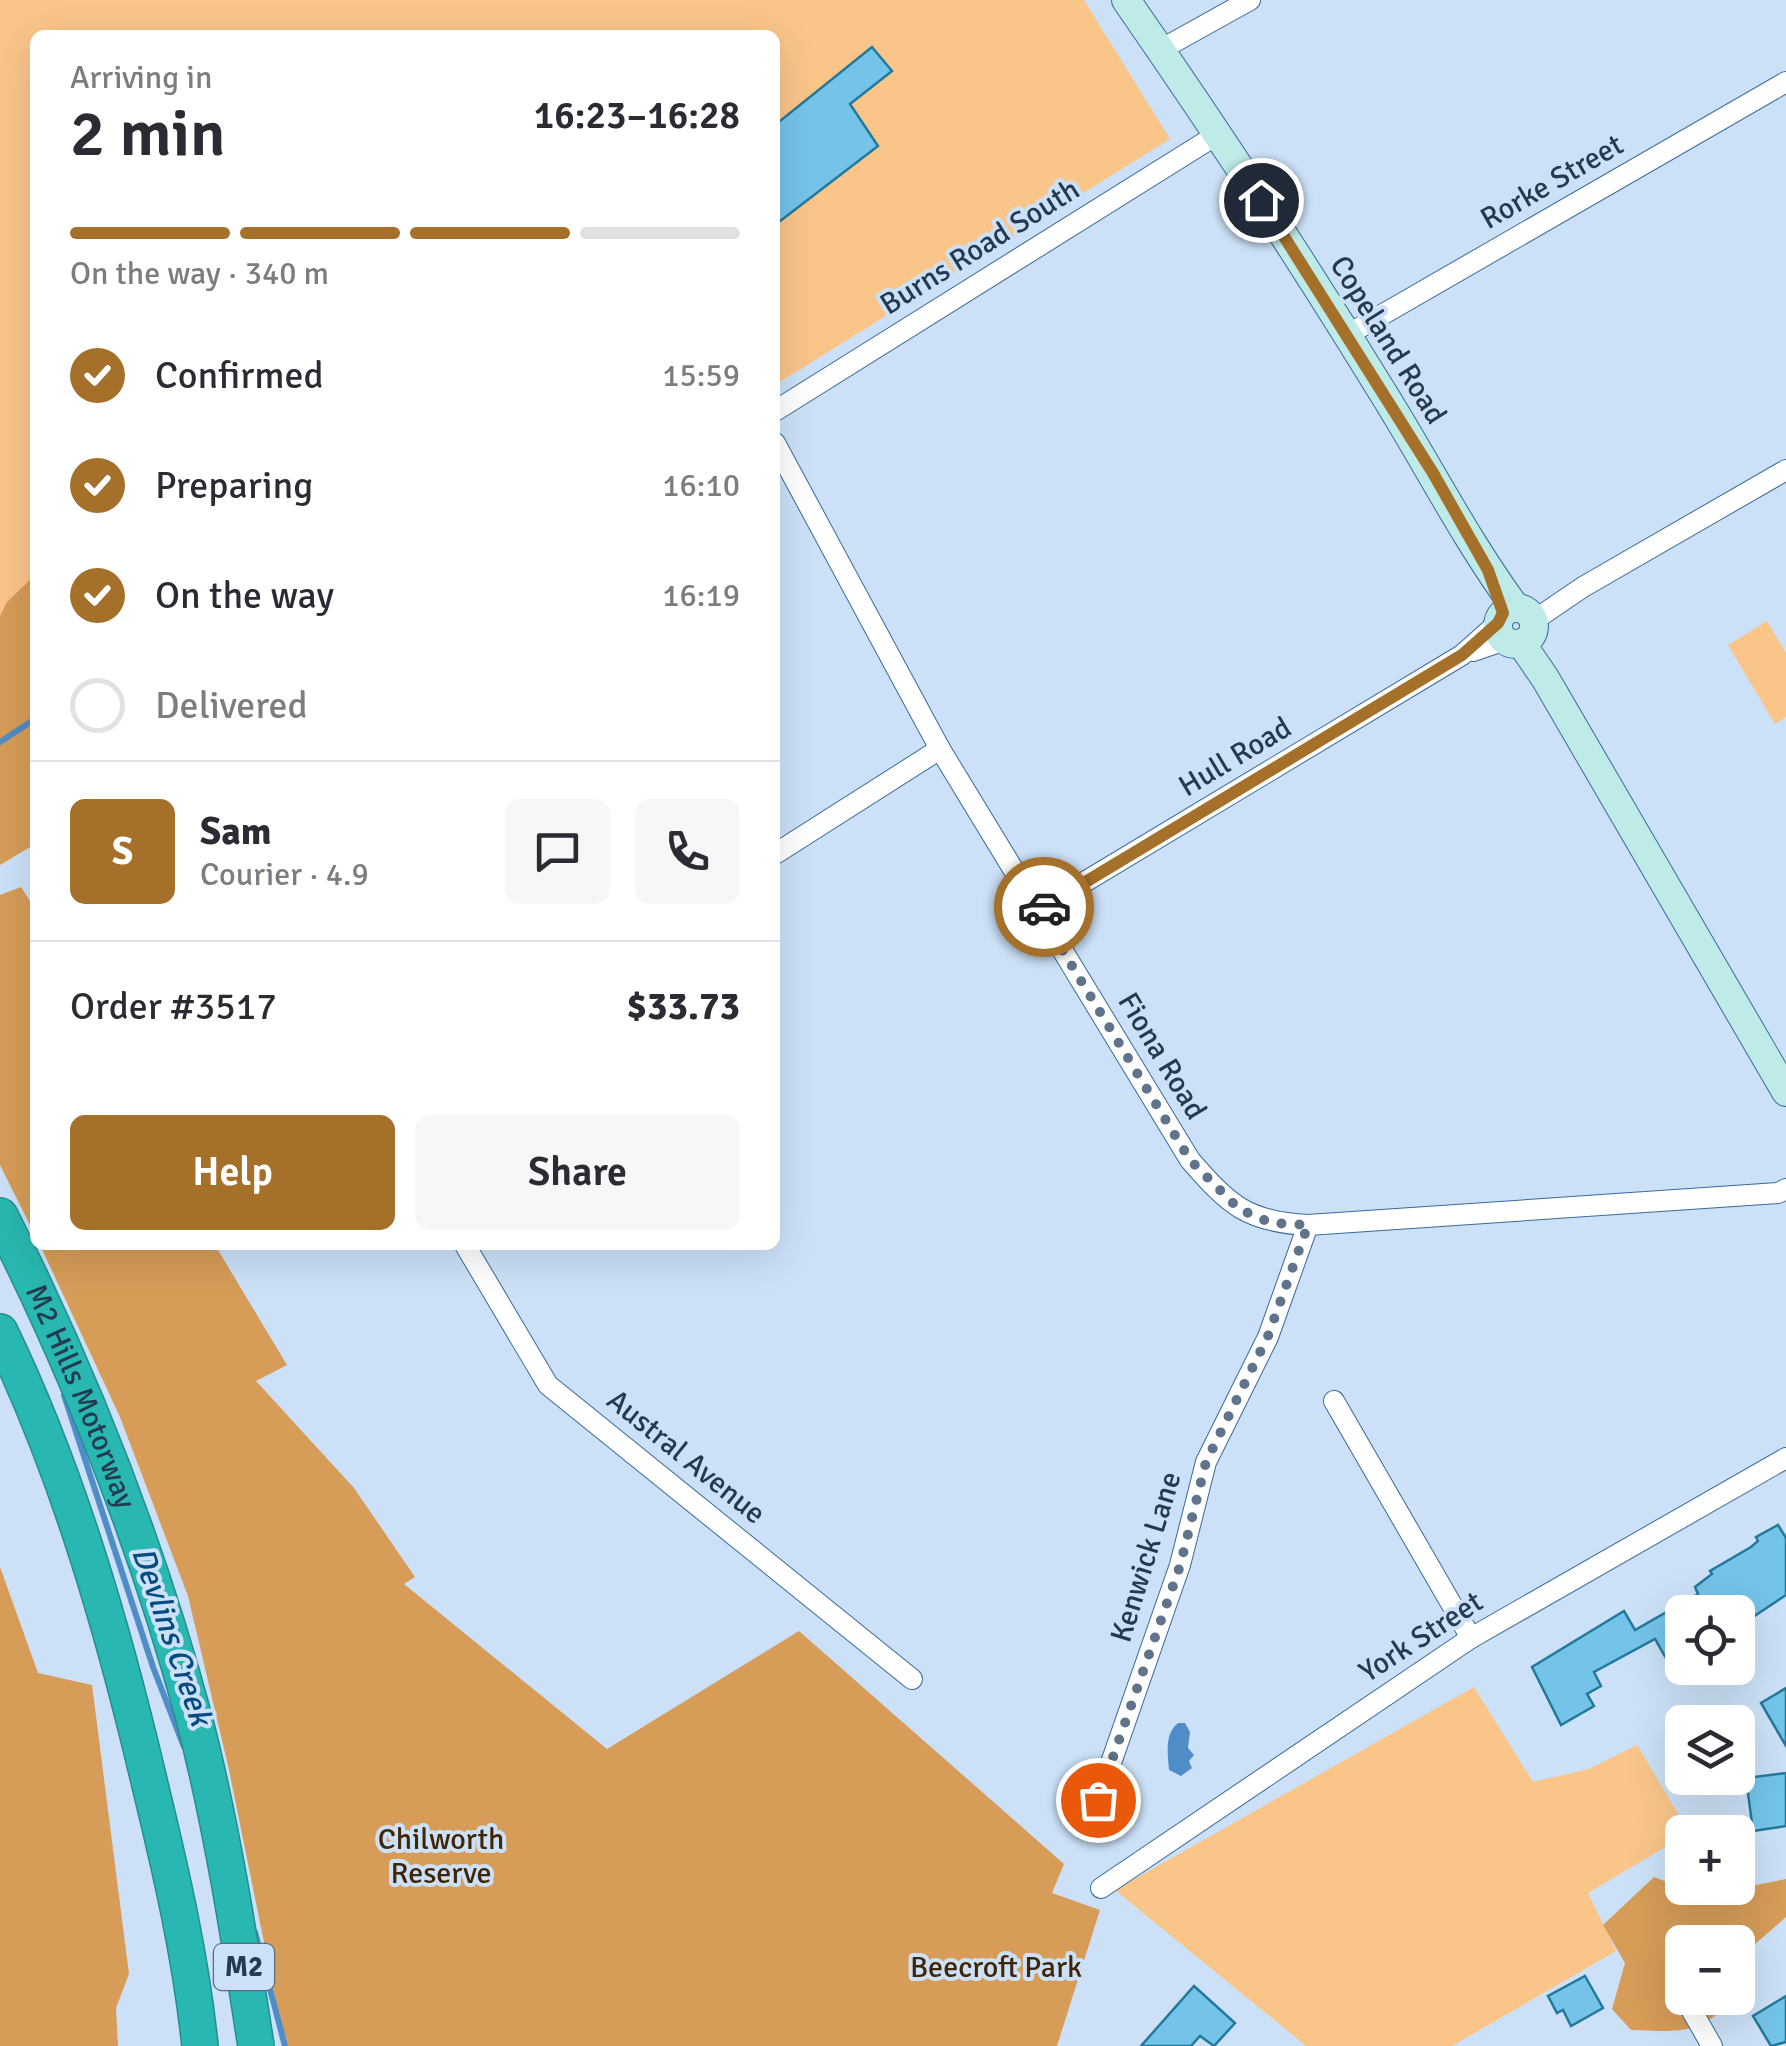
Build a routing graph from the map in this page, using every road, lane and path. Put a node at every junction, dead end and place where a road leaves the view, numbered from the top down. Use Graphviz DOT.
graph roads {
  1 [pos="1126,0"];
  2 [pos="1250,0"];
  3 [pos="1160,50"];
  4 [pos="1786,82"];
  5 [pos="1218,134"];
  6 [pos="1347,334"];
  7 [pos="780,408"];
  8 [pos="780,452"];
  9 [pos="1786,470"];
  10 [pos="1516,625"];
  11 [pos="940,749"];
  12 [pos="780,851"];
  13 [pos="1038,910"];
  14 [pos="1786,1092"];
  15 [pos="1786,1189"];
  16 [pos="0,1216"];
  17 [pos="1308,1225"];
  18 [pos="468,1250"];
  19 [pos="0,1332"];
  20 [pos="1334,1400"];
  21 [pos="1786,1458"];
  22 [pos="1471,1638"];
  23 [pos="912,1679"];
  24 [pos="1098,1800"];
  25 [pos="1101,1888"];
  26 [pos="1694,2015"];
  27 [pos="200,2046"];
  28 [pos="256,2046"];
  29 [pos="1712,2046"];
  1 -- 3 [label="main road, Copeland Road"];
  2 -- 3 [label="street"];
  3 -- 5 [label="main road, Copeland Road"];
  4 -- 6 [label="street, Rorke Street"];
  5 -- 6 [label="main road, Copeland Road"];
  5 -- 7 [label="street, Burns Road South"];
  6 -- 10 [label="main road, Copeland Road"];
  8 -- 11 [label="street, Fiona Road"];
  9 -- 10 [label="street, Hull Road"];
  10 -- 13 [label="street, Hull Road"];
  10 -- 14 [label="main road, Copeland Road"];
  11 -- 12 [label="street"];
  11 -- 13 [label="street, Fiona Road"];
  13 -- 17 [label="street, Fiona Road"];
  15 -- 17 [label="street, Fiona Road"];
  16 -- 28 [label="highway, M2 Hills Motorway / M2"];
  17 -- 24 [label="street, Kenwick Lane"];
  18 -- 23 [label="street, Austral Avenue"];
  19 -- 27 [label="highway, M2 Hills Motorway / M2"];
  20 -- 22 [label="street"];
  21 -- 22 [label="street, York Street"];
  22 -- 25 [label="street, York Street"];
  26 -- 29 [label="street"];
}
